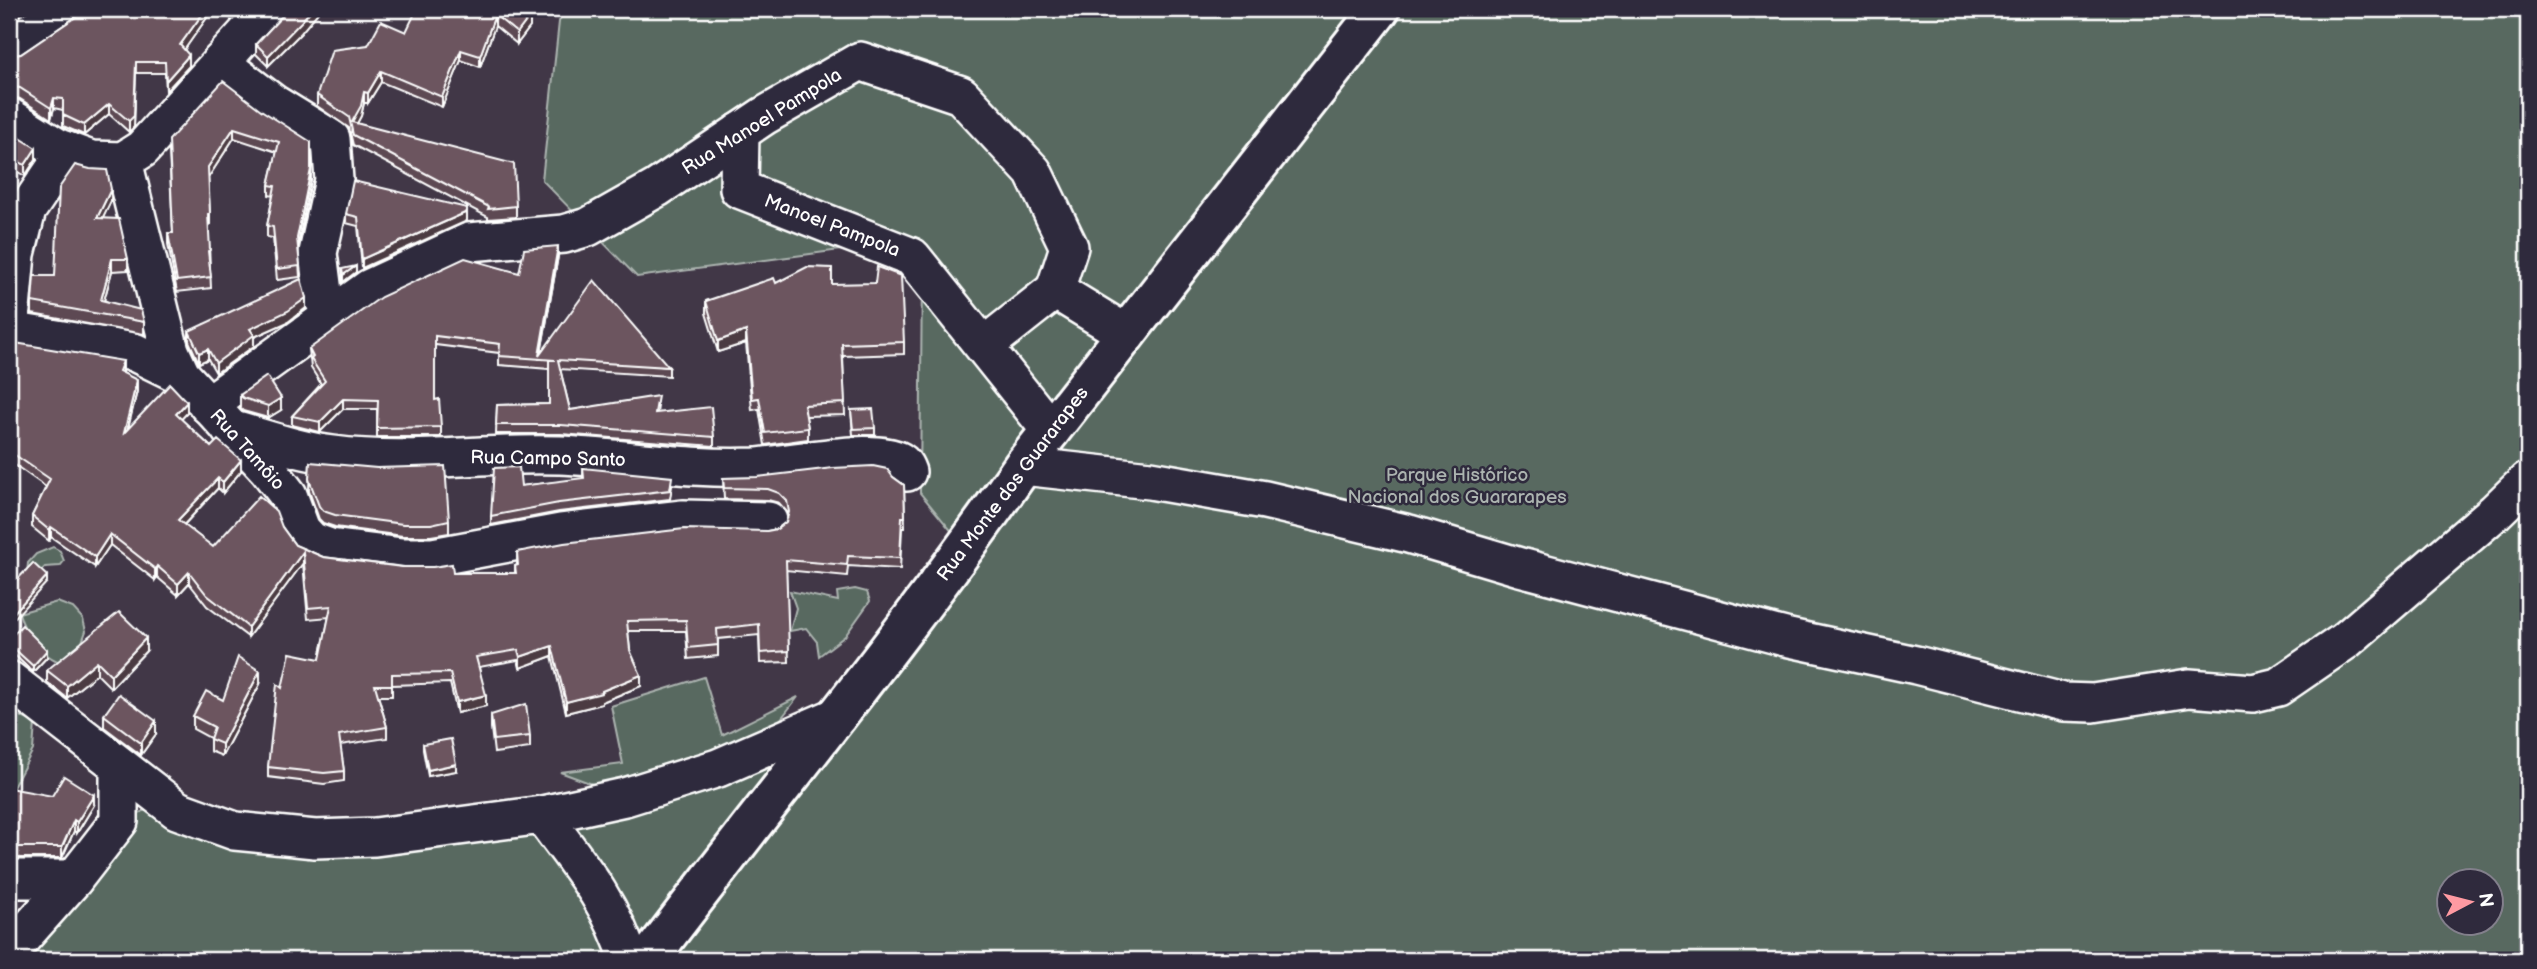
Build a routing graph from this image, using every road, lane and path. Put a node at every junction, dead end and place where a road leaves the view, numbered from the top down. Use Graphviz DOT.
graph roads {
  1 [pos="65,9"];
  2 [pos="269,9"];
  3 [pos="1380,9"];
  4 [pos="9,47"];
  5 [pos="230,52"];
  6 [pos="9,117"];
  7 [pos="740,132"];
  8 [pos="67,151"];
  9 [pos="123,161"];
  10 [pos="1055,290"];
  11 [pos="337,312"];
  12 [pos="9,331"];
  13 [pos="1127,334"];
  14 [pos="984,346"];
  15 [pos="181,375"];
  16 [pos="218,417"];
  17 [pos="1051,430"];
  18 [pos="1023,466"];
  19 [pos="907,472"];
  20 [pos="2528,480"];
  21 [pos="768,521"];
  22 [pos="9,680"];
  23 [pos="838,716"];
  24 [pos="119,766"];
  25 [pos="542,815"];
  26 [pos="9,879"];
  27 [pos="74,879"];
  28 [pos="9,952"];
  29 [pos="629,960"];
  30 [pos="648,960"];
  1 -- 4 [label="street"];
  2 -- 5 [label="street"];
  3 -- 13 [label="main road, Rua Monte dos Guararapes"];
  5 -- 9 [label="street"];
  5 -- 11 [label="street"];
  6 -- 8 [label="street"];
  7 -- 10 [label="street, Rua Manoel Pampola"];
  7 -- 11 [label="street, Rua Manoel Pampola"];
  7 -- 14 [label="street, Manoel Pampola"];
  8 -- 9 [label="street"];
  8 -- 12 [label="street"];
  9 -- 15 [label="street, Rua Tamôio"];
  10 -- 13 [label="street"];
  10 -- 14 [label="street"];
  11 -- 16 [label="street, Rua Manoel Pampola"];
  12 -- 15 [label="street"];
  13 -- 17 [label="main road, Rua Monte dos Guararapes"];
  14 -- 17 [label="street, Manoel Pampola"];
  15 -- 16 [label="street, Rua Tamôio"];
  16 -- 19 [label="street, Rua Campo Santo"];
  16 -- 21 [label="street, Rua Tamôio"];
  17 -- 18 [label="main road, Rua Monte dos Guararapes"];
  18 -- 20 [label="street"];
  18 -- 23 [label="main road, Rua Monte dos Guararapes"];
  22 -- 24 [label="street"];
  23 -- 25 [label="street"];
  23 -- 30 [label="main road, Rua Monte dos Guararapes"];
  24 -- 25 [label="street"];
  24 -- 27 [label="street"];
  25 -- 29 [label="street"];
  26 -- 27 [label="street"];
  27 -- 28 [label="street"];
}
